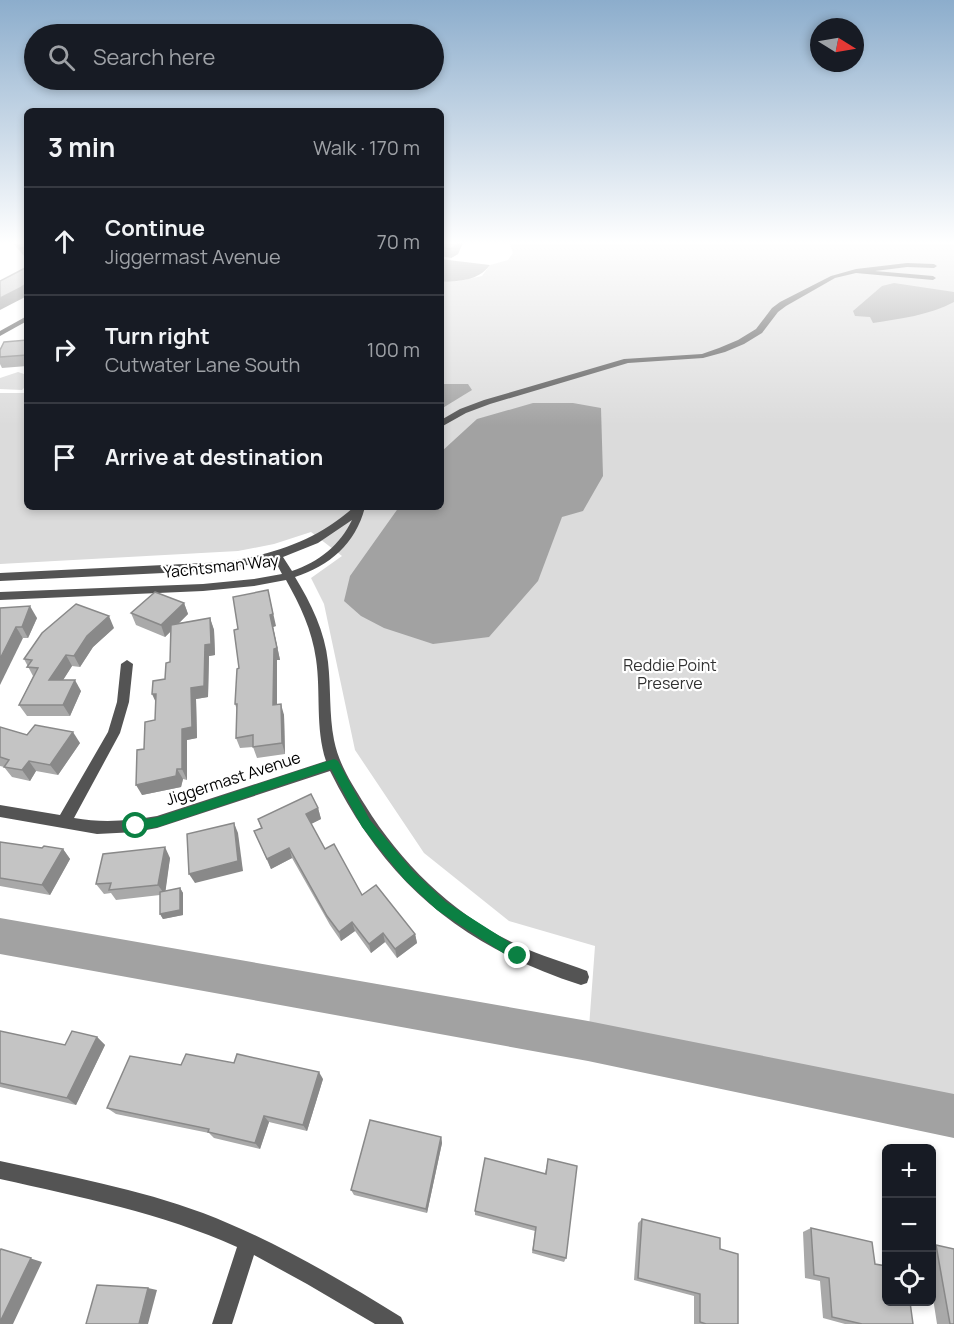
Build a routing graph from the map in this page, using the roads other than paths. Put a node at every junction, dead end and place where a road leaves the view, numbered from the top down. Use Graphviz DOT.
graph roads {
  1 [pos="785,303"];
  2 [pos="24,313"];
  3 [pos="24,320"];
  4 [pos="0,327"];
  5 [pos="0,334"];
  6 [pos="444,422"];
  7 [pos="357,510"];
  8 [pos="360,510"];
  9 [pos="278,556"];
  10 [pos="289,576"];
  11 [pos="0,577"];
  12 [pos="0,596"];
  13 [pos="127,664"];
  14 [pos="334,764"];
  15 [pos="0,811"];
  16 [pos="64,822"];
  17 [pos="581,977"];
  18 [pos="0,1170"];
  19 [pos="248,1243"];
  20 [pos="222,1324"];
  21 [pos="394,1324"];
  1 -- 6 [label="street"];
  2 -- 4 [label="street"];
  3 -- 5 [label="street"];
  7 -- 9 [label="street, Yachtsman Way"];
  8 -- 10 [label="street, Yachtsman Way"];
  9 -- 10 [label="street"];
  9 -- 11 [label="street, Yachtsman Way"];
  10 -- 12 [label="street, Yachtsman Way"];
  10 -- 14 [label="street"];
  13 -- 16 [label="street"];
  14 -- 16 [label="street, Jiggermast Avenue"];
  14 -- 17 [label="street"];
  15 -- 16 [label="street, Jiggermast Avenue"];
  18 -- 19 [label="street"];
  19 -- 20 [label="street"];
  19 -- 21 [label="street"];
}
